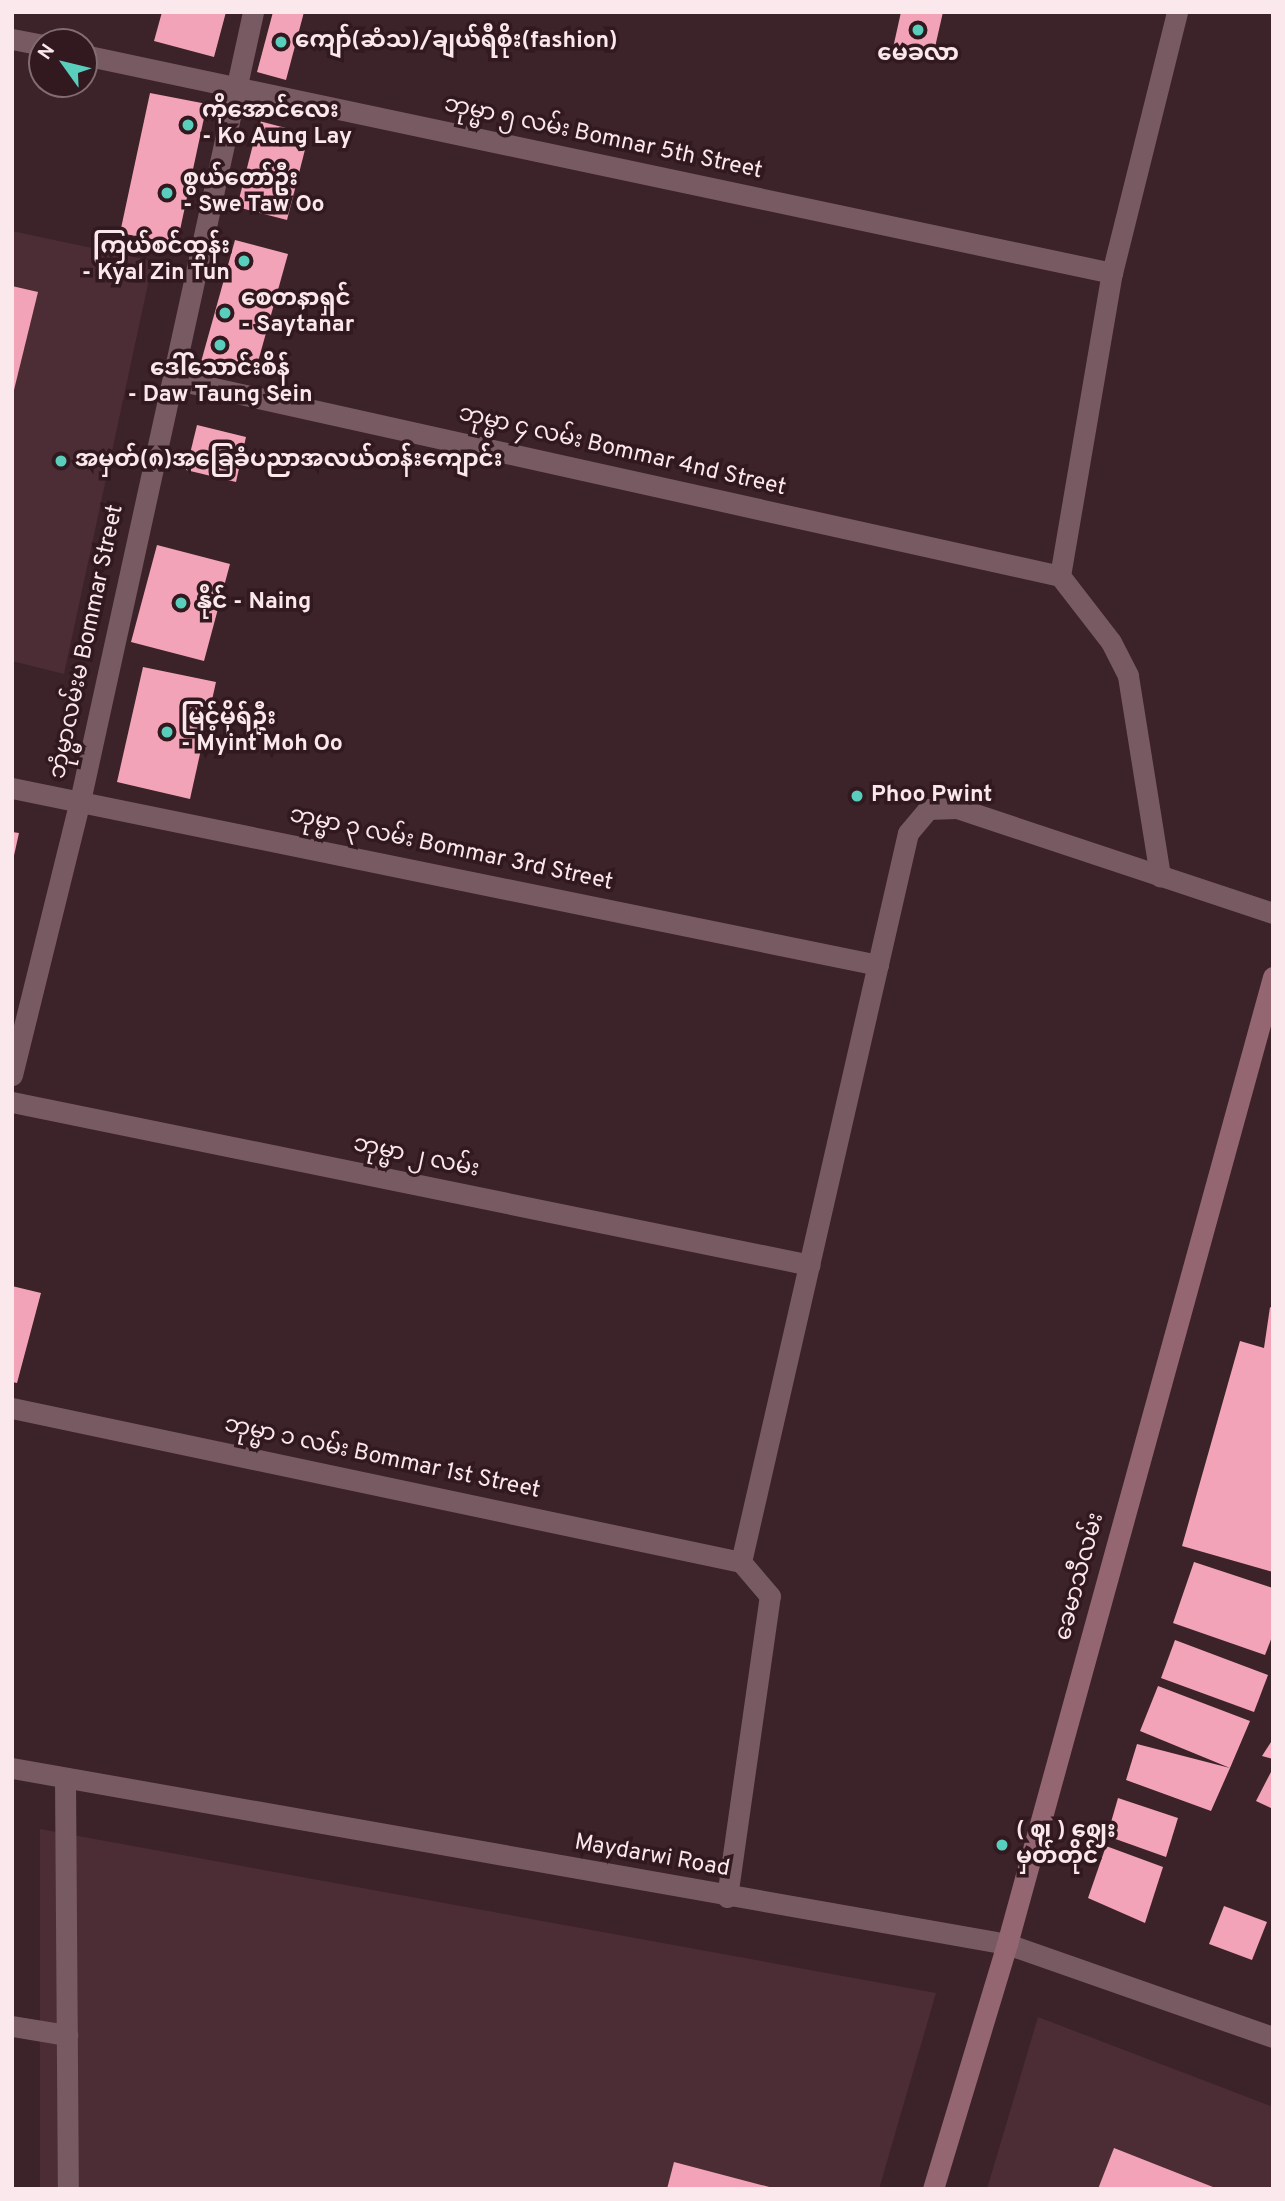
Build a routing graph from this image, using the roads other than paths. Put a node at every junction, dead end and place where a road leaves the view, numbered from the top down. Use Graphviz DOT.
graph roads {
  1 [pos="253,12"];
  2 [pos="1177,12"];
  3 [pos="98,58"];
  4 [pos="236,89"];
  5 [pos="1112,273"];
  6 [pos="173,379"];
  7 [pos="1060,576"];
  8 [pos="12,788"];
  9 [pos="80,801"];
  10 [pos="1160,876"];
  11 [pos="1273,913"];
  12 [pos="878,965"];
  13 [pos="1273,977"];
  14 [pos="12,1075"];
  15 [pos="12,1102"];
  16 [pos="810,1265"];
  17 [pos="12,1408"];
  18 [pos="741,1562"];
  19 [pos="12,1768"];
  20 [pos="65,1778"];
  21 [pos="727,1897"];
  22 [pos="1007,1944"];
  23 [pos="12,2026"];
  24 [pos="67,2035"];
  25 [pos="1273,2037"];
  26 [pos="68,2189"];
  27 [pos="933,2189"];
  1 -- 4 [label="street, ဘုံမ္မာလမ်းမ Bommar Street"];
  2 -- 5 [label="street"];
  3 -- 4 [label="street, ဘုမ္မာ ၅ လမ်း Bomnar 5th Street"];
  4 -- 5 [label="street, ဘုမ္မာ ၅ လမ်း Bomnar 5th Street"];
  4 -- 6 [label="street, ဘုံမ္မာလမ်းမ Bommar Street"];
  5 -- 7 [label="street"];
  6 -- 7 [label="street, ဘုမ္မာ ၄ လမ်း Bommar 4nd Street"];
  6 -- 9 [label="street, ဘုံမ္မာလမ်းမ Bommar Street"];
  7 -- 10 [label="street"];
  8 -- 9 [label="street, ဘုမ္မာ ၃ လမ်း Bommar 3rd Street"];
  9 -- 12 [label="street, ဘုမ္မာ ၃ လမ်း Bommar 3rd Street"];
  9 -- 14 [label="street, ဘုံမ္မာလမ်းမ Bommar Street"];
  10 -- 11 [label="street"];
  10 -- 12 [label="street"];
  12 -- 16 [label="street"];
  13 -- 22 [label="main road, ခေမာသီလမ်း"];
  15 -- 16 [label="street, ဘုမ္မာ ၂ လမ်း"];
  16 -- 18 [label="street"];
  17 -- 18 [label="street, ဘုမ္မာ ၁ လမ်း Bommar 1st Street"];
  18 -- 21 [label="street"];
  19 -- 20 [label="street, Maydarwi Road"];
  20 -- 21 [label="street, Maydarwi Road"];
  20 -- 24 [label="street"];
  21 -- 22 [label="street, Maydarwi Road"];
  22 -- 25 [label="street, Maydarwi Road"];
  22 -- 27 [label="main road, ခေမာသီလမ်း"];
  23 -- 24 [label="street"];
  24 -- 26 [label="street"];
}
